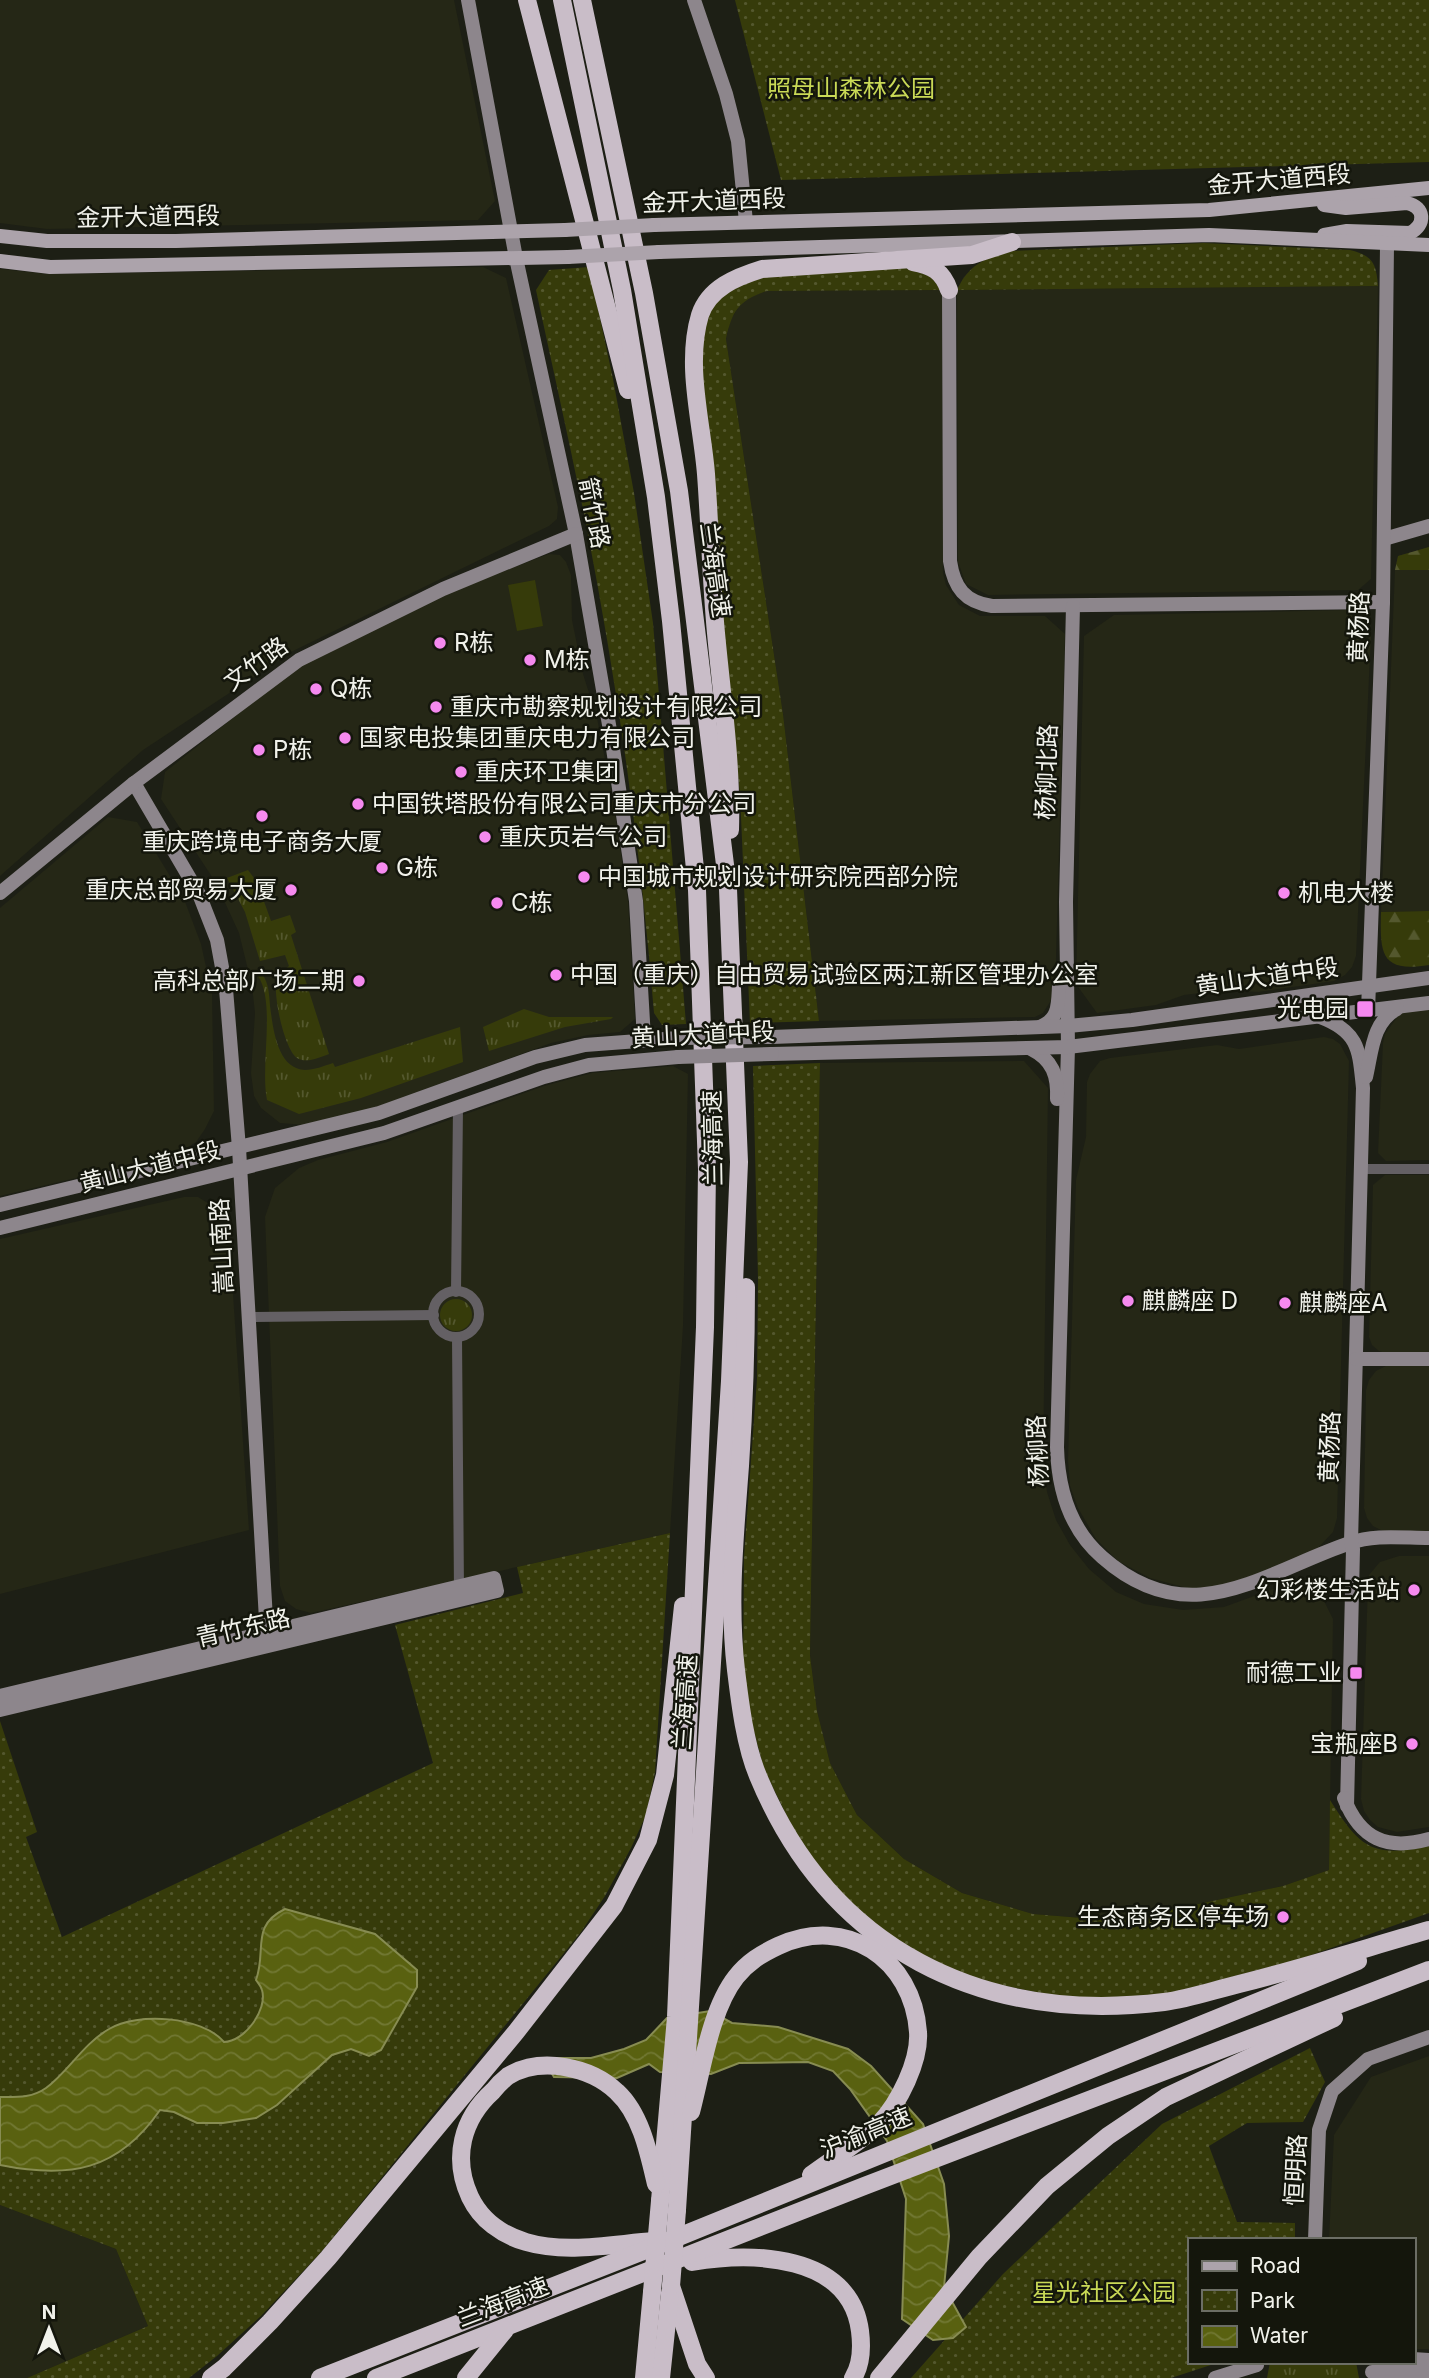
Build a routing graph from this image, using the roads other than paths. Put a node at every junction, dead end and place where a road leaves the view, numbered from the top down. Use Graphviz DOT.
graph roads {
  1 [pos="468,0"];
  2 [pos="527,0"];
  3 [pos="562,0"];
  4 [pos="582,0"];
  5 [pos="694,0"];
  6 [pos="1429,188"];
  7 [pos="1301,202"];
  8 [pos="746,222"];
  9 [pos="511,231"];
  10 [pos="0,236"];
  11 [pos="1292,240"];
  12 [pos="1012,242"];
  13 [pos="1387,244"];
  14 [pos="1429,245"];
  15 [pos="972,255"];
  16 [pos="516,258"];
  17 [pos="900,260"];
  18 [pos="0,261"];
  19 [pos="949,290"];
  20 [pos="656,497"];
  21 [pos="1429,526"];
  22 [pos="576,534"];
  23 [pos="1384,539"];
  24 [pos="1383,602"];
  25 [pos="1073,606"];
  26 [pos="134,783"];
  27 [pos="728,889"];
  28 [pos="0,893"];
  29 [pos="1066,940"];
  30 [pos="1429,978"];
  31 [pos="1368,985"];
  32 [pos="1429,1003"];
  33 [pos="1404,1006"];
  34 [pos="1368,1011"];
  35 [pos="1320,1017"];
  36 [pos="1068,1026"];
  37 [pos="1036,1028"];
  38 [pos="644,1039"];
  39 [pos="1068,1047"];
  40 [pos="1031,1049"];
  41 [pos="1363,1088"];
  42 [pos="458,1107"];
  43 [pos="239,1147"];
  44 [pos="740,1163"];
  45 [pos="240,1167"];
  46 [pos="1361,1169"];
  47 [pos="1429,1169"];
  48 [pos="0,1205"];
  49 [pos="0,1228"];
  50 [pos="456,1292"];
  51 [pos="433,1315"];
  52 [pos="248,1317"];
  53 [pos="457,1337"];
  54 [pos="1356,1359"];
  55 [pos="1429,1359"];
  56 [pos="701,1457"];
  57 [pos="1429,1538"];
  58 [pos="1429,1546"];
  59 [pos="1350,1548"];
  60 [pos="496,1584"];
  61 [pos="459,1593"];
  62 [pos="267,1630"];
  63 [pos="267,1645"];
  64 [pos="0,1696"];
  65 [pos="0,1710"];
  66 [pos="1429,1839"];
  67 [pos="1429,1931"];
  68 [pos="1429,1972"];
  69 [pos="1429,2037"];
  70 [pos="680,2156"];
  71 [pos="792,2189"];
  72 [pos="660,2201"];
  73 [pos="1315,2238"];
  74 [pos="671,2240"];
  75 [pos="647,2272"];
  76 [pos="671,2286"];
  77 [pos="507,2328"];
  78 [pos="648,2345"];
  79 [pos="1257,2368"];
  80 [pos="1371,2371"];
  81 [pos="1429,2372"];
  82 [pos="211,2378"];
  83 [pos="320,2378"];
  84 [pos="376,2378"];
  85 [pos="467,2378"];
  86 [pos="632,2378"];
  87 [pos="644,2378"];
  88 [pos="661,2378"];
  89 [pos="706,2378"];
  90 [pos="853,2378"];
  91 [pos="879,2378"];
  92 [pos="1215,2378"];
  1 -- 9 [label="street, 箭竹路"];
  2 -- 20 [label="highway"];
  3 -- 20 [label="highway, 兰海高速"];
  4 -- 27 [label="highway, 兰海高速"];
  5 -- 8 [label="street"];
  6 -- 7 [label="main road, 金开大道西段"];
  7 -- 8 [label="main road, 金开大道西段"];
  7 -- 11 [label="main road"];
  8 -- 9 [label="main road, 金开大道西段, bridge"];
  9 -- 10 [label="main road, 金开大道西段"];
  9 -- 16 [label="street, 箭竹路"];
  11 -- 12 [label="main road, 金开大道西段"];
  11 -- 13 [label="main road, 金开大道西段"];
  12 -- 15 [label="highway"];
  12 -- 16 [label="main road, 金开大道西段, bridge"];
  13 -- 14 [label="main road, 金开大道西段"];
  13 -- 23 [label="street, 黄杨路"];
  15 -- 17 [label="highway"];
  15 -- 19 [label="highway"];
  16 -- 18 [label="main road, 金开大道西段"];
  16 -- 22 [label="street, 箭竹路"];
  17 -- 19 [label="highway"];
  17 -- 27 [label="highway"];
  19 -- 25 [label="street"];
  20 -- 56 [label="highway, 兰海高速"];
  21 -- 23 [label="street"];
  22 -- 26 [label="street, 文竹路"];
  22 -- 38 [label="street, 箭竹路"];
  23 -- 24 [label="street, 黄杨路"];
  24 -- 25 [label="street"];
  24 -- 31 [label="street, 黄杨路"];
  25 -- 29 [label="street, 杨柳北路"];
  26 -- 28 [label="street, 文竹路"];
  26 -- 43 [label="street, 嵩山南路"];
  27 -- 44 [label="highway, 兰海高速"];
  29 -- 36 [label="street, 杨柳路"];
  29 -- 37 [label="street"];
  30 -- 31 [label="street, 黄山大道中段"];
  31 -- 34 [label="street, 黄杨路"];
  31 -- 36 [label="street, 黄山大道中段"];
  32 -- 33 [label="street, 黄山大道中段"];
  33 -- 34 [label="street, 黄山大道中段"];
  33 -- 41 [label="street"];
  34 -- 35 [label="street, 黄山大道中段"];
  35 -- 39 [label="street, 黄山大道中段"];
  35 -- 41 [label="street"];
  36 -- 37 [label="street, 黄山大道中段"];
  36 -- 39 [label="street, 杨柳路"];
  37 -- 38 [label="street, 黄山大道中段, bridge"];
  38 -- 43 [label="street, 黄山大道中段"];
  39 -- 40 [label="street, 黄山大道中段"];
  39 -- 59 [label="street, 杨柳路"];
  40 -- 42 [label="street, 黄山大道中段, bridge"];
  40 -- 59 [label="street, 杨柳路"];
  41 -- 46 [label="street, 黄杨路"];
  42 -- 45 [label="street, 黄山大道中段"];
  42 -- 50 [label="street"];
  43 -- 45 [label="street, 嵩山南路"];
  43 -- 48 [label="street, 黄山大道中段"];
  44 -- 67 [label="highway"];
  44 -- 70 [label="highway, 兰海高速"];
  45 -- 49 [label="street, 黄山大道中段"];
  45 -- 52 [label="street, 嵩山南路"];
  46 -- 47 [label="street"];
  46 -- 54 [label="street, 黄杨路"];
  50 -- 51 [label="street"];
  50 -- 53 [label="street"];
  51 -- 52 [label="street"];
  51 -- 53 [label="street"];
  52 -- 62 [label="street, 嵩山南路"];
  53 -- 61 [label="street"];
  54 -- 55 [label="street"];
  54 -- 59 [label="street, 黄杨路"];
  56 -- 72 [label="highway"];
  56 -- 82 [label="highway"];
  57 -- 59 [label="street, 杨柳路"];
  58 -- 59 [label="street, 杨柳路"];
  59 -- 66 [label="street, 黄杨路"];
  60 -- 61 [label="street, 青竹东路"];
  61 -- 62 [label="street, 青竹东路"];
  61 -- 63 [label="street, 青竹东路"];
  62 -- 63 [label="street, 嵩山南路"];
  62 -- 64 [label="street, 青竹东路"];
  63 -- 65 [label="street, 青竹东路"];
  67 -- 71 [label="highway, 沪渝高速"];
  68 -- 75 [label="highway, 沪渝高速"];
  68 -- 91 [label="highway"];
  69 -- 73 [label="street, 恒明路"];
  70 -- 71 [label="highway"];
  70 -- 76 [label="highway, 兰海高速, bridge"];
  71 -- 74 [label="highway, 沪渝高速"];
  72 -- 74 [label="highway"];
  72 -- 78 [label="highway, bridge"];
  74 -- 83 [label="highway, 沪渝高速"];
  75 -- 77 [label="highway, 兰海高速"];
  75 -- 90 [label="highway"];
  76 -- 88 [label="highway, 兰海高速"];
  76 -- 89 [label="highway"];
  77 -- 84 [label="highway, 兰海高速"];
  77 -- 85 [label="highway"];
  78 -- 86 [label="highway"];
  78 -- 87 [label="highway"];
  79 -- 92 [label="street"];
  80 -- 81 [label="street"];
}
